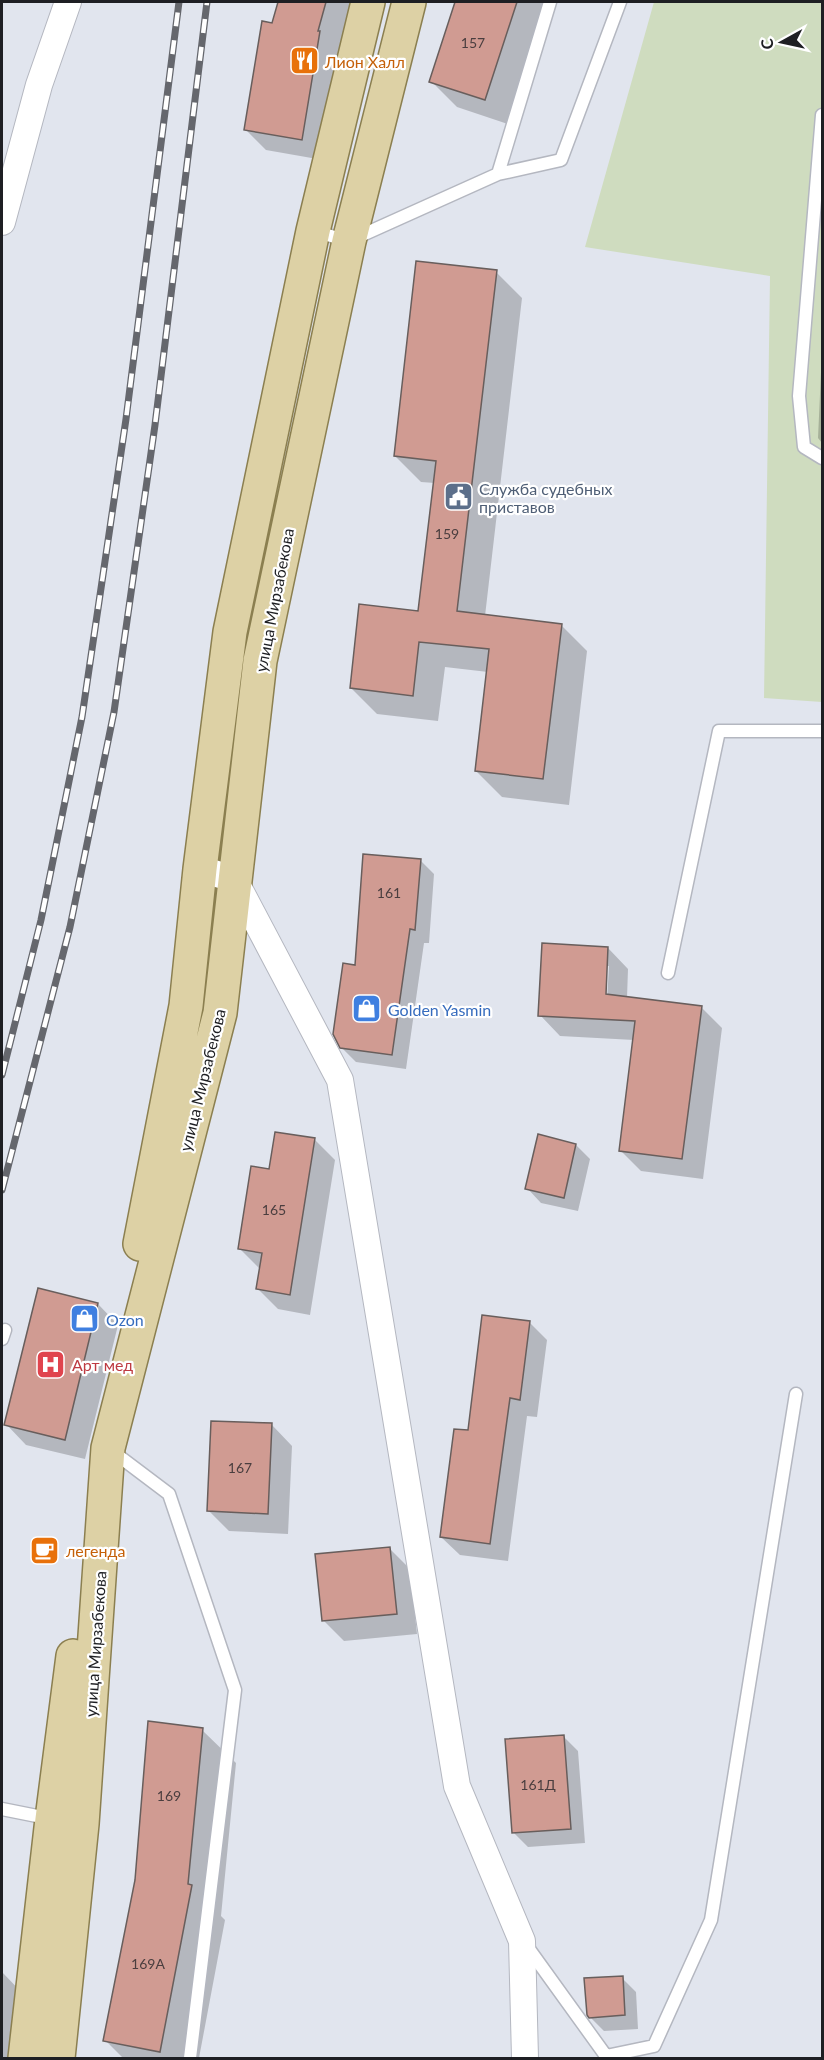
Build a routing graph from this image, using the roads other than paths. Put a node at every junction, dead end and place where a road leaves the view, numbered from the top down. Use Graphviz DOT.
graph roads {
  1 [pos="68,2"];
  2 [pos="368,2"];
  3 [pos="409,2"];
  4 [pos="550,2"];
  5 [pos="620,2"];
  6 [pos="822,115"];
  7 [pos="498,174"];
  8 [pos="2,222"];
  9 [pos="313,231"];
  10 [pos="349,240"];
  11 [pos="822,458"];
  12 [pos="822,731"];
  13 [pos="200,869"];
  14 [pos="234,879"];
  15 [pos="668,973"];
  16 [pos="796,1394"];
  17 [pos="105,1446"];
  18 [pos="2,1809"];
  19 [pos="67,1822"];
  20 [pos="522,1941"];
  21 [pos="25,2058"];
  22 [pos="58,2058"];
  23 [pos="190,2058"];
  24 [pos="525,2058"];
  1 -- 8 [label="street"];
  2 -- 9 [label="main road, улица Мирзабекова"];
  3 -- 10 [label="main road, улица Мирзабекова"];
  4 -- 7 [label="lane"];
  5 -- 7 [label="lane"];
  6 -- 11 [label="lane"];
  7 -- 10 [label="lane"];
  9 -- 10 [label="lane"];
  9 -- 13 [label="main road, улица Мирзабекова"];
  10 -- 14 [label="main road, улица Мирзабекова"];
  12 -- 15 [label="lane"];
  13 -- 14 [label="street"];
  13 -- 17 [label="main road, улица Мирзабекова"];
  14 -- 17 [label="main road, улица Мирзабекова"];
  14 -- 20 [label="street"];
  16 -- 20 [label="lane"];
  17 -- 19 [label="main road, улица Мирзабекова"];
  17 -- 23 [label="lane"];
  18 -- 19 [label="lane"];
  19 -- 21 [label="main road, улица Мирзабекова"];
  19 -- 22 [label="main road, улица Мирзабекова"];
  20 -- 24 [label="street"];
}
